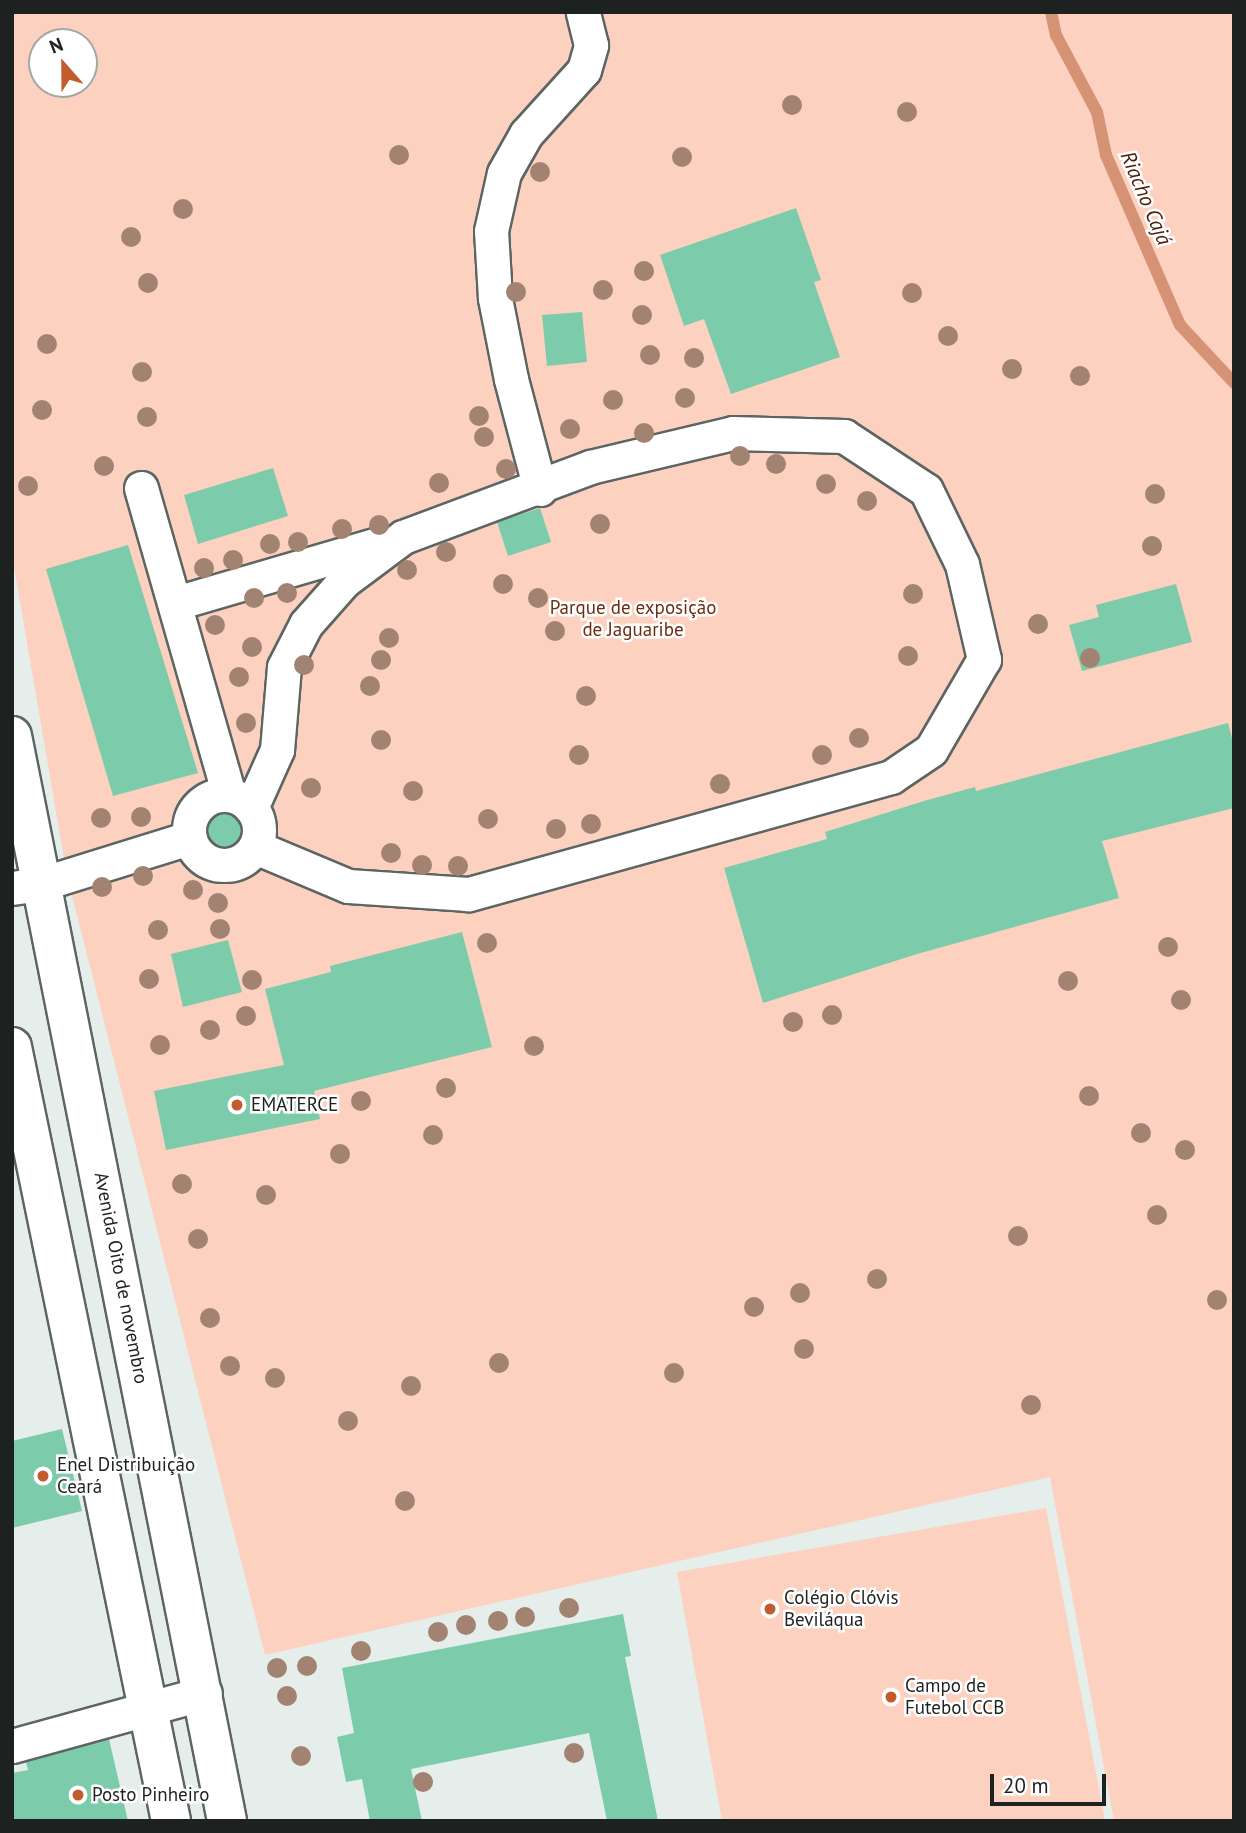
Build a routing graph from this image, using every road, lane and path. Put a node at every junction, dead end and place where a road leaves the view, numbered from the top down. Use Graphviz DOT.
graph roads {
  1 [pos="583,12"];
  2 [pos="141,488"];
  3 [pos="540,489"];
  4 [pos="404,537"];
  5 [pos="176,603"];
  6 [pos="12,736"];
  7 [pos="240,801"];
  8 [pos="21,819"];
  9 [pos="190,838"];
  10 [pos="255,848"];
  11 [pos="27,886"];
  12 [pos="12,1047"];
  13 [pos="205,1693"];
  14 [pos="148,1708"];
  15 [pos="12,1746"];
  16 [pos="171,1821"];
  17 [pos="227,1821"];
  1 -- 3 [label="street"];
  2 -- 5 [label="street"];
  3 -- 4 [label="street"];
  3 -- 10 [label="street"];
  4 -- 5 [label="street"];
  4 -- 7 [label="street"];
  5 -- 7 [label="street"];
  6 -- 8 [label="main road, Avenida Oito de novembro"];
  7 -- 9 [label="street"];
  7 -- 10 [label="street"];
  8 -- 11 [label="main road, Avenida Oito de novembro"];
  9 -- 10 [label="street"];
  9 -- 11 [label="street"];
  11 -- 13 [label="main road, Avenida Oito de novembro"];
  12 -- 14 [label="main road"];
  13 -- 14 [label="street"];
  13 -- 17 [label="main road, Avenida Oito de novembro"];
  14 -- 15 [label="street"];
  14 -- 16 [label="main road"];
}
